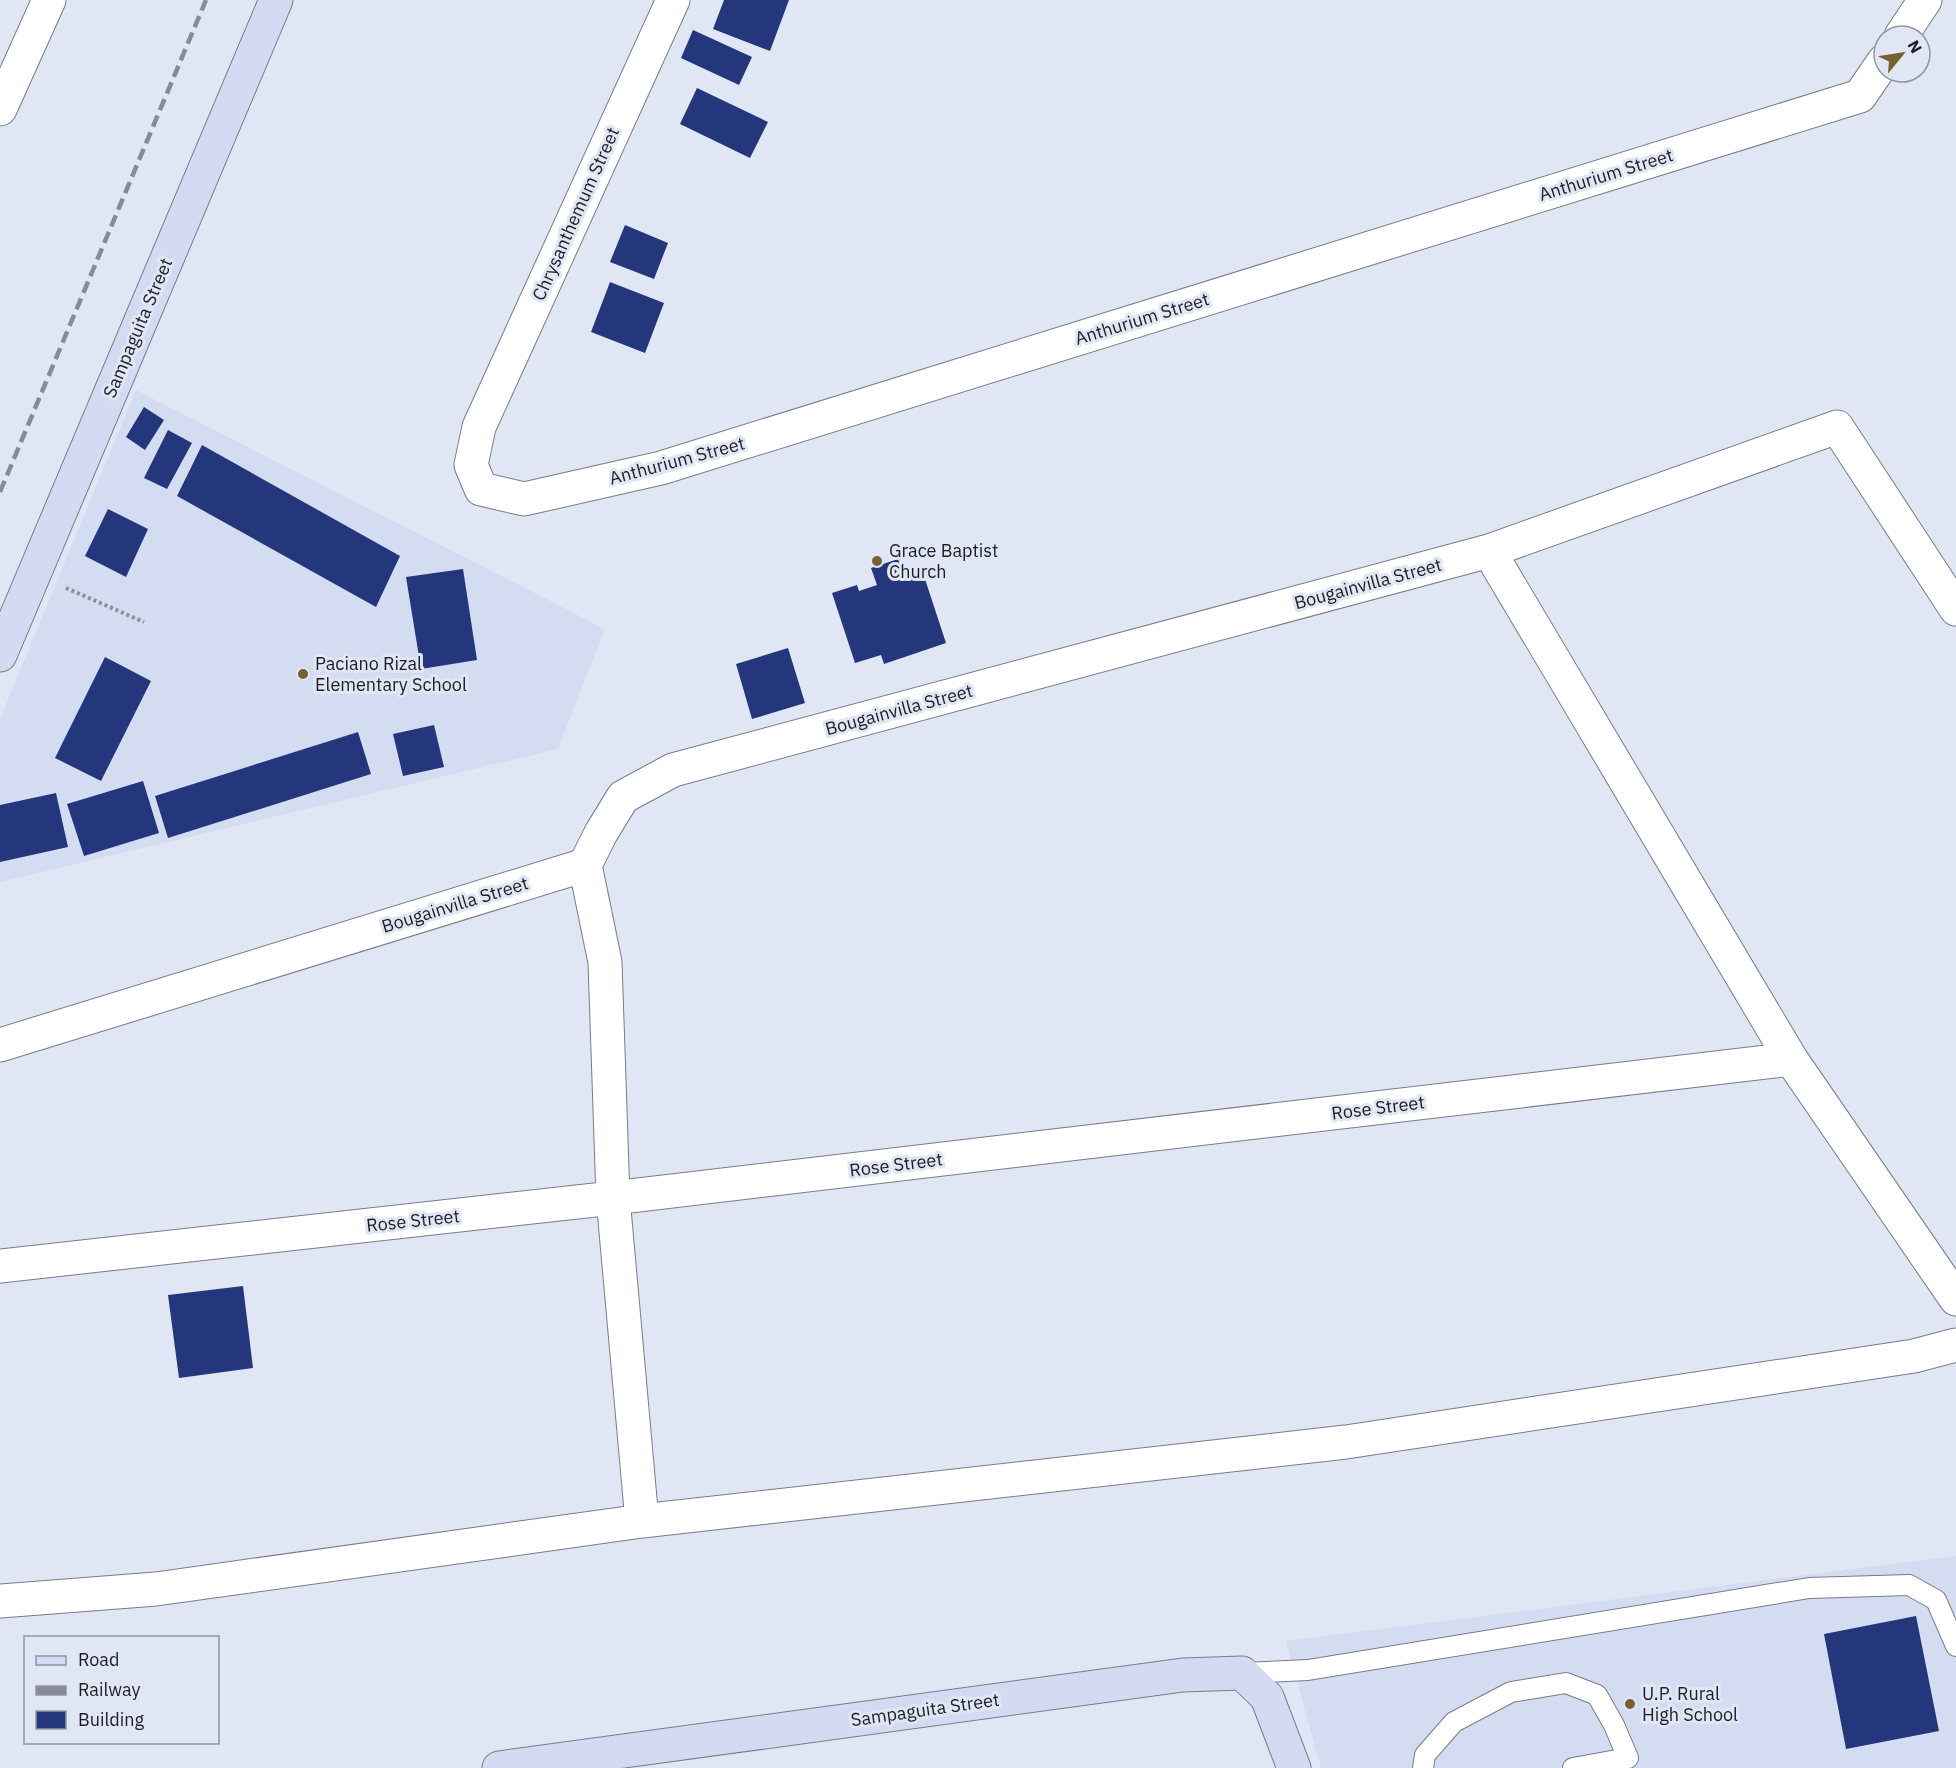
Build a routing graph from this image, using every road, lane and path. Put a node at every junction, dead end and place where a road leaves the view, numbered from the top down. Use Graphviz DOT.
graph roads {
  1 [pos="48,0"];
  2 [pos="276,0"];
  3 [pos="673,0"];
  4 [pos="1925,0"];
  5 [pos="1909,24"];
  6 [pos="1872,78"];
  7 [pos="0,109"];
  8 [pos="479,427"];
  9 [pos="1489,551"];
  10 [pos="35,574"];
  11 [pos="1956,609"];
  12 [pos="144,622"];
  13 [pos="0,655"];
  14 [pos="585,865"];
  15 [pos="1,1047"];
  16 [pos="1791,1059"];
  17 [pos="612,1198"];
  18 [pos="0,1266"];
  19 [pos="1956,1299"];
  20 [pos="1956,1345"];
  21 [pos="642,1521"];
  22 [pos="0,1601"];
  23 [pos="1956,1646"];
  24 [pos="1242,1673"];
  25 [pos="499,1768"];
  26 [pos="1294,1768"];
  27 [pos="1423,1768"];
  28 [pos="1573,1768"];
  1 -- 7 [label="street"];
  2 -- 10 [label="street, Sampaguita Street"];
  3 -- 8 [label="street, Chrysanthemum Street"];
  4 -- 5 [label="street"];
  6 -- 8 [label="street, Anthurium Street"];
  9 -- 11 [label="street, Bougainvilla Street"];
  9 -- 14 [label="street, Bougainvilla Street"];
  9 -- 16 [label="street"];
  10 -- 12 [label="path"];
  10 -- 13 [label="street, Sampaguita Street"];
  14 -- 15 [label="street, Bougainvilla Street"];
  14 -- 17 [label="street"];
  16 -- 17 [label="street, Rose Street"];
  16 -- 19 [label="street"];
  17 -- 18 [label="street, Rose Street"];
  17 -- 21 [label="street"];
  20 -- 21 [label="street"];
  21 -- 22 [label="street"];
  23 -- 24 [label="lane"];
  24 -- 25 [label="street, Sampaguita Street"];
  24 -- 26 [label="street"];
  27 -- 28 [label="lane"];
}
